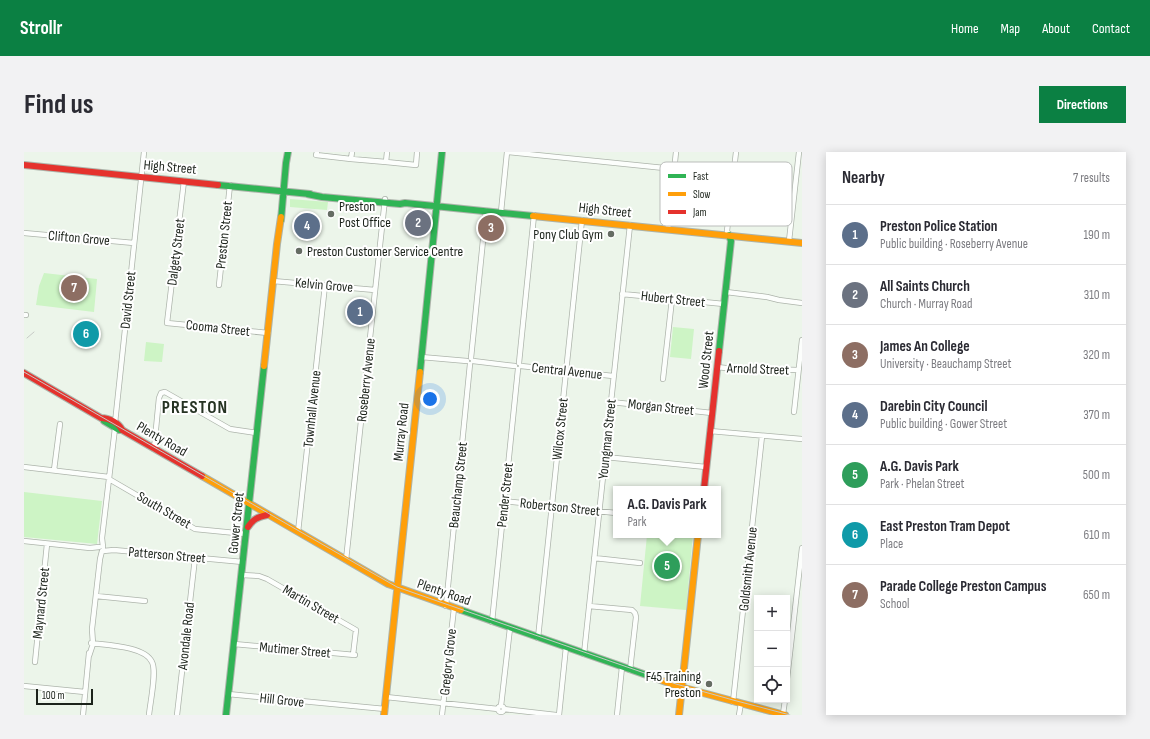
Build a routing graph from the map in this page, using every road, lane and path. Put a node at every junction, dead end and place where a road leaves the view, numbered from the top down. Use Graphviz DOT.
graph roads {
  1 [pos="144,152"];
  2 [pos="285,152"];
  3 [pos="288,152"];
  4 [pos="317,152"];
  5 [pos="352,152"];
  6 [pos="387,152"];
  7 [pos="417,152"];
  8 [pos="442,152"];
  9 [pos="507,152"];
  10 [pos="676,152"];
  11 [pos="736,152"];
  12 [pos="799,152"];
  13 [pos="351,159"];
  14 [pos="386,162"];
  15 [pos="675,162"];
  16 [pos="735,162"];
  17 [pos="286,163"];
  18 [pos="24,165"];
  19 [pos="24,168"];
  20 [pos="660,168"];
  21 [pos="141,178"];
  22 [pos="184,182"];
  23 [pos="229,186"];
  24 [pos="283,191"];
  25 [pos="385,201"];
  26 [pos="437,206"];
  27 [pos="486,210"];
  28 [pos="501,212"];
  29 [pos="534,215"];
  30 [pos="582,220"];
  31 [pos="792,221"];
  32 [pos="630,225"];
  33 [pos="728,226"];
  34 [pos="792,226"];
  35 [pos="668,228"];
  36 [pos="24,233"];
  37 [pos="729,235"];
  38 [pos="790,241"];
  39 [pos="134,243"];
  40 [pos="802,243"];
  41 [pos="274,281"];
  42 [pos="218,285"];
  43 [pos="325,285"];
  44 [pos="375,290"];
  45 [pos="726,292"];
  46 [pos="622,294"];
  47 [pos="672,299"];
  48 [pos="802,303"];
  49 [pos="724,304"];
  50 [pos="167,323"];
  51 [pos="268,333"];
  52 [pos="802,340"];
  53 [pos="421,357"];
  54 [pos="470,361"];
  55 [pos="518,366"];
  56 [pos="717,367"];
  57 [pos="798,370"];
  58 [pos="566,371"];
  59 [pos="24,373"];
  60 [pos="613,376"];
  61 [pos="663,379"];
  62 [pos="611,402"];
  63 [pos="794,412"];
  64 [pos="712,413"];
  65 [pos="60,424"];
  66 [pos="117,427"];
  67 [pos="710,431"];
  68 [pos="257,433"];
  69 [pos="762,436"];
  70 [pos="802,439"];
  71 [pos="154,448"];
  72 [pos="605,457"];
  73 [pos="24,467"];
  74 [pos="706,467"];
  75 [pos="54,470"];
  76 [pos="109,478"];
  77 [pos="704,486"];
  78 [pos="504,500"];
  79 [pos="250,504"];
  80 [pos="552,506"];
  81 [pos="599,511"];
  82 [pos="613,513"];
  83 [pos="267,514"];
  84 [pos="247,532"];
  85 [pos="298,532"];
  86 [pos="698,538"];
  87 [pos="24,541"];
  88 [pos="47,544"];
  89 [pos="802,548"];
  90 [pos="101,549"];
  91 [pos="195,558"];
  92 [pos="594,558"];
  93 [pos="346,560"];
  94 [pos="243,562"];
  95 [pos="640,563"];
  96 [pos="242,575"];
  97 [pos="397,588"];
  98 [pos="96,596"];
  99 [pos="145,601"];
  100 [pos="446,606"];
  101 [pos="589,606"];
  102 [pos="454,608"];
  103 [pos="492,622"];
  104 [pos="510,628"];
  105 [pos="538,638"];
  106 [pos="92,644"];
  107 [pos="234,644"];
  108 [pos="566,648"];
  109 [pos="584,654"];
  110 [pos="354,655"];
  111 [pos="35,662"];
  112 [pos="622,667"];
  113 [pos="788,667"];
  114 [pos="630,670"];
  115 [pos="24,686"];
  116 [pos="682,687"];
  117 [pos="85,692"];
  118 [pos="228,694"];
  119 [pos="386,697"];
  120 [pos="733,702"];
  121 [pos="443,703"];
  122 [pos="785,703"];
  123 [pos="740,704"];
  124 [pos="501,710"];
  125 [pos="384,712"];
  126 [pos="83,715"];
  127 [pos="149,715"];
  128 [pos="177,715"];
  129 [pos="226,715"];
  130 [pos="442,715"];
  131 [pos="557,715"];
  132 [pos="617,715"];
  133 [pos="679,715"];
  134 [pos="739,715"];
  135 [pos="784,715"];
  1 -- 21 [label="street, David Street"];
  2 -- 17 [label="main road"];
  3 -- 17 [label="main road"];
  4 -- 13 [label="street"];
  5 -- 13 [label="street"];
  6 -- 14 [label="street"];
  7 -- 14 [label="street"];
  8 -- 26 [label="main road, Murray Road"];
  9 -- 20 [label="street"];
  9 -- 28 [label="street"];
  10 -- 15 [label="street"];
  11 -- 16 [label="street"];
  12 -- 31 [label="street"];
  13 -- 14 [label="street"];
  17 -- 24 [label="main road, Gower Street"];
  18 -- 21 [label="main road, High Street"];
  19 -- 21 [label="main road, High Street"];
  21 -- 22 [label="main road, High Street"];
  21 -- 39 [label="street, David Street"];
  22 -- 23 [label="main road, High Street"];
  22 -- 50 [label="street, Dalgety Street"];
  23 -- 24 [label="main road, High Street"];
  23 -- 42 [label="street, Preston Street"];
  24 -- 25 [label="main road, High Street"];
  24 -- 41 [label="main road, Gower Street"];
  25 -- 26 [label="main road, High Street"];
  25 -- 44 [label="street, Roseberry Avenue"];
  26 -- 27 [label="main road, High Street"];
  26 -- 53 [label="main road, Murray Road"];
  27 -- 28 [label="main road, High Street"];
  27 -- 54 [label="street, Beauchamp Street"];
  28 -- 29 [label="main road, High Street"];
  29 -- 30 [label="main road, High Street"];
  29 -- 55 [label="street, Pender Street"];
  30 -- 32 [label="main road, High Street"];
  30 -- 58 [label="street, Wilcox Street"];
  32 -- 35 [label="main road, High Street"];
  32 -- 46 [label="street, Youngman Street"];
  33 -- 37 [label="street"];
  34 -- 38 [label="street"];
  35 -- 37 [label="main road, High Street"];
  36 -- 39 [label="street, Clifton Grove"];
  37 -- 38 [label="main road, High Street"];
  37 -- 45 [label="main road, Wood Street"];
  38 -- 40 [label="main road, High Street"];
  39 -- 66 [label="street, David Street"];
  41 -- 43 [label="street, Kelvin Grove"];
  41 -- 51 [label="main road, Gower Street"];
  43 -- 44 [label="street, Kelvin Grove"];
  43 -- 85 [label="street, Townhall Avenue"];
  44 -- 93 [label="street, Roseberry Avenue"];
  45 -- 48 [label="street"];
  45 -- 49 [label="main road, Wood Street"];
  46 -- 47 [label="street, Hubert Street"];
  46 -- 60 [label="street, Youngman Street"];
  47 -- 49 [label="street, Hubert Street"];
  47 -- 61 [label="street"];
  49 -- 56 [label="main road, Wood Street"];
  50 -- 51 [label="street, Cooma Street"];
  51 -- 68 [label="main road, Gower Street"];
  52 -- 57 [label="street"];
  53 -- 54 [label="street, Central Avenue"];
  53 -- 97 [label="main road, Murray Road"];
  54 -- 55 [label="street, Central Avenue"];
  54 -- 100 [label="street, Beauchamp Street"];
  55 -- 58 [label="street, Central Avenue"];
  55 -- 78 [label="street, Pender Street"];
  56 -- 57 [label="street, Arnold Street"];
  56 -- 64 [label="main road, Wood Street"];
  57 -- 63 [label="street"];
  58 -- 60 [label="street, Central Avenue"];
  58 -- 80 [label="street, Wilcox Street"];
  59 -- 66 [label="main road, Plenty Road"];
  60 -- 62 [label="street, Youngman Street"];
  62 -- 64 [label="street, Morgan Street"];
  62 -- 72 [label="street, Youngman Street"];
  64 -- 67 [label="main road, Wood Street"];
  65 -- 75 [label="street"];
  66 -- 71 [label="main road, Plenty Road"];
  66 -- 76 [label="street, David Street"];
  67 -- 69 [label="street"];
  67 -- 74 [label="main road, Wood Street"];
  68 -- 71 [label="street"];
  68 -- 79 [label="main road, Gower Street"];
  69 -- 70 [label="street"];
  69 -- 120 [label="street, Goldsmith Avenue"];
  71 -- 79 [label="main road, Plenty Road"];
  72 -- 74 [label="street"];
  72 -- 81 [label="street, Youngman Street"];
  73 -- 75 [label="street, South Street"];
  74 -- 77 [label="main road, Wood Street"];
  75 -- 76 [label="street, South Street"];
  76 -- 84 [label="street, South Street"];
  76 -- 90 [label="street, David Street"];
  78 -- 80 [label="street, Robertson Street"];
  78 -- 103 [label="street, Pender Street"];
  79 -- 83 [label="main road, Plenty Road"];
  79 -- 84 [label="main road, Gower Street"];
  80 -- 81 [label="street, Robertson Street"];
  80 -- 105 [label="street, Wilcox Street"];
  81 -- 82 [label="street, Robertson Street"];
  81 -- 92 [label="street, Youngman Street"];
  83 -- 84 [label="main road"];
  83 -- 85 [label="main road, Plenty Road"];
  84 -- 94 [label="main road, Gower Street"];
  85 -- 93 [label="main road, Plenty Road"];
  86 -- 116 [label="main road"];
  87 -- 88 [label="street, Patterson Street"];
  88 -- 90 [label="street, Patterson Street"];
  88 -- 111 [label="street, Maynard Street"];
  89 -- 113 [label="street"];
  90 -- 91 [label="street, Patterson Street"];
  90 -- 98 [label="street, David Street"];
  91 -- 94 [label="street, Patterson Street"];
  91 -- 128 [label="street, Avondale Road"];
  92 -- 95 [label="street"];
  92 -- 101 [label="street, Youngman Street"];
  93 -- 97 [label="main road, Plenty Road"];
  94 -- 96 [label="main road, Gower Street"];
  96 -- 107 [label="main road, Gower Street"];
  96 -- 110 [label="street, Martin Street"];
  97 -- 100 [label="main road, Plenty Road"];
  97 -- 119 [label="main road, Murray Road"];
  98 -- 99 [label="street"];
  98 -- 106 [label="street, David Street"];
  100 -- 102 [label="main road, Plenty Road"];
  101 -- 109 [label="street, Youngman Street"];
  101 -- 114 [label="street"];
  102 -- 103 [label="main road, Plenty Road"];
  102 -- 121 [label="street, Gregory Grove"];
  103 -- 104 [label="main road, Plenty Road"];
  104 -- 105 [label="main road, Plenty Road"];
  104 -- 124 [label="street"];
  105 -- 108 [label="main road, Plenty Road"];
  106 -- 117 [label="street, David Street"];
  106 -- 127 [label="street"];
  107 -- 110 [label="street, Mutimer Street"];
  107 -- 118 [label="main road, Gower Street"];
  108 -- 109 [label="main road, Plenty Road"];
  108 -- 131 [label="street"];
  109 -- 112 [label="main road, Plenty Road"];
  112 -- 114 [label="main road, Plenty Road"];
  112 -- 132 [label="street"];
  114 -- 116 [label="main road, Plenty Road"];
  115 -- 117 [label="street"];
  116 -- 120 [label="main road, Plenty Road"];
  116 -- 133 [label="main road"];
  117 -- 126 [label="street, David Street"];
  118 -- 125 [label="street, Hill Grove"];
  118 -- 129 [label="main road, Gower Street"];
  119 -- 121 [label="street"];
  119 -- 125 [label="main road, Murray Road"];
  120 -- 123 [label="main road, Plenty Road"];
  121 -- 124 [label="street"];
  121 -- 130 [label="street, Gregory Grove"];
  122 -- 135 [label="street"];
  123 -- 134 [label="street"];
  123 -- 135 [label="main road, Plenty Road"];
  124 -- 131 [label="street"];
}
